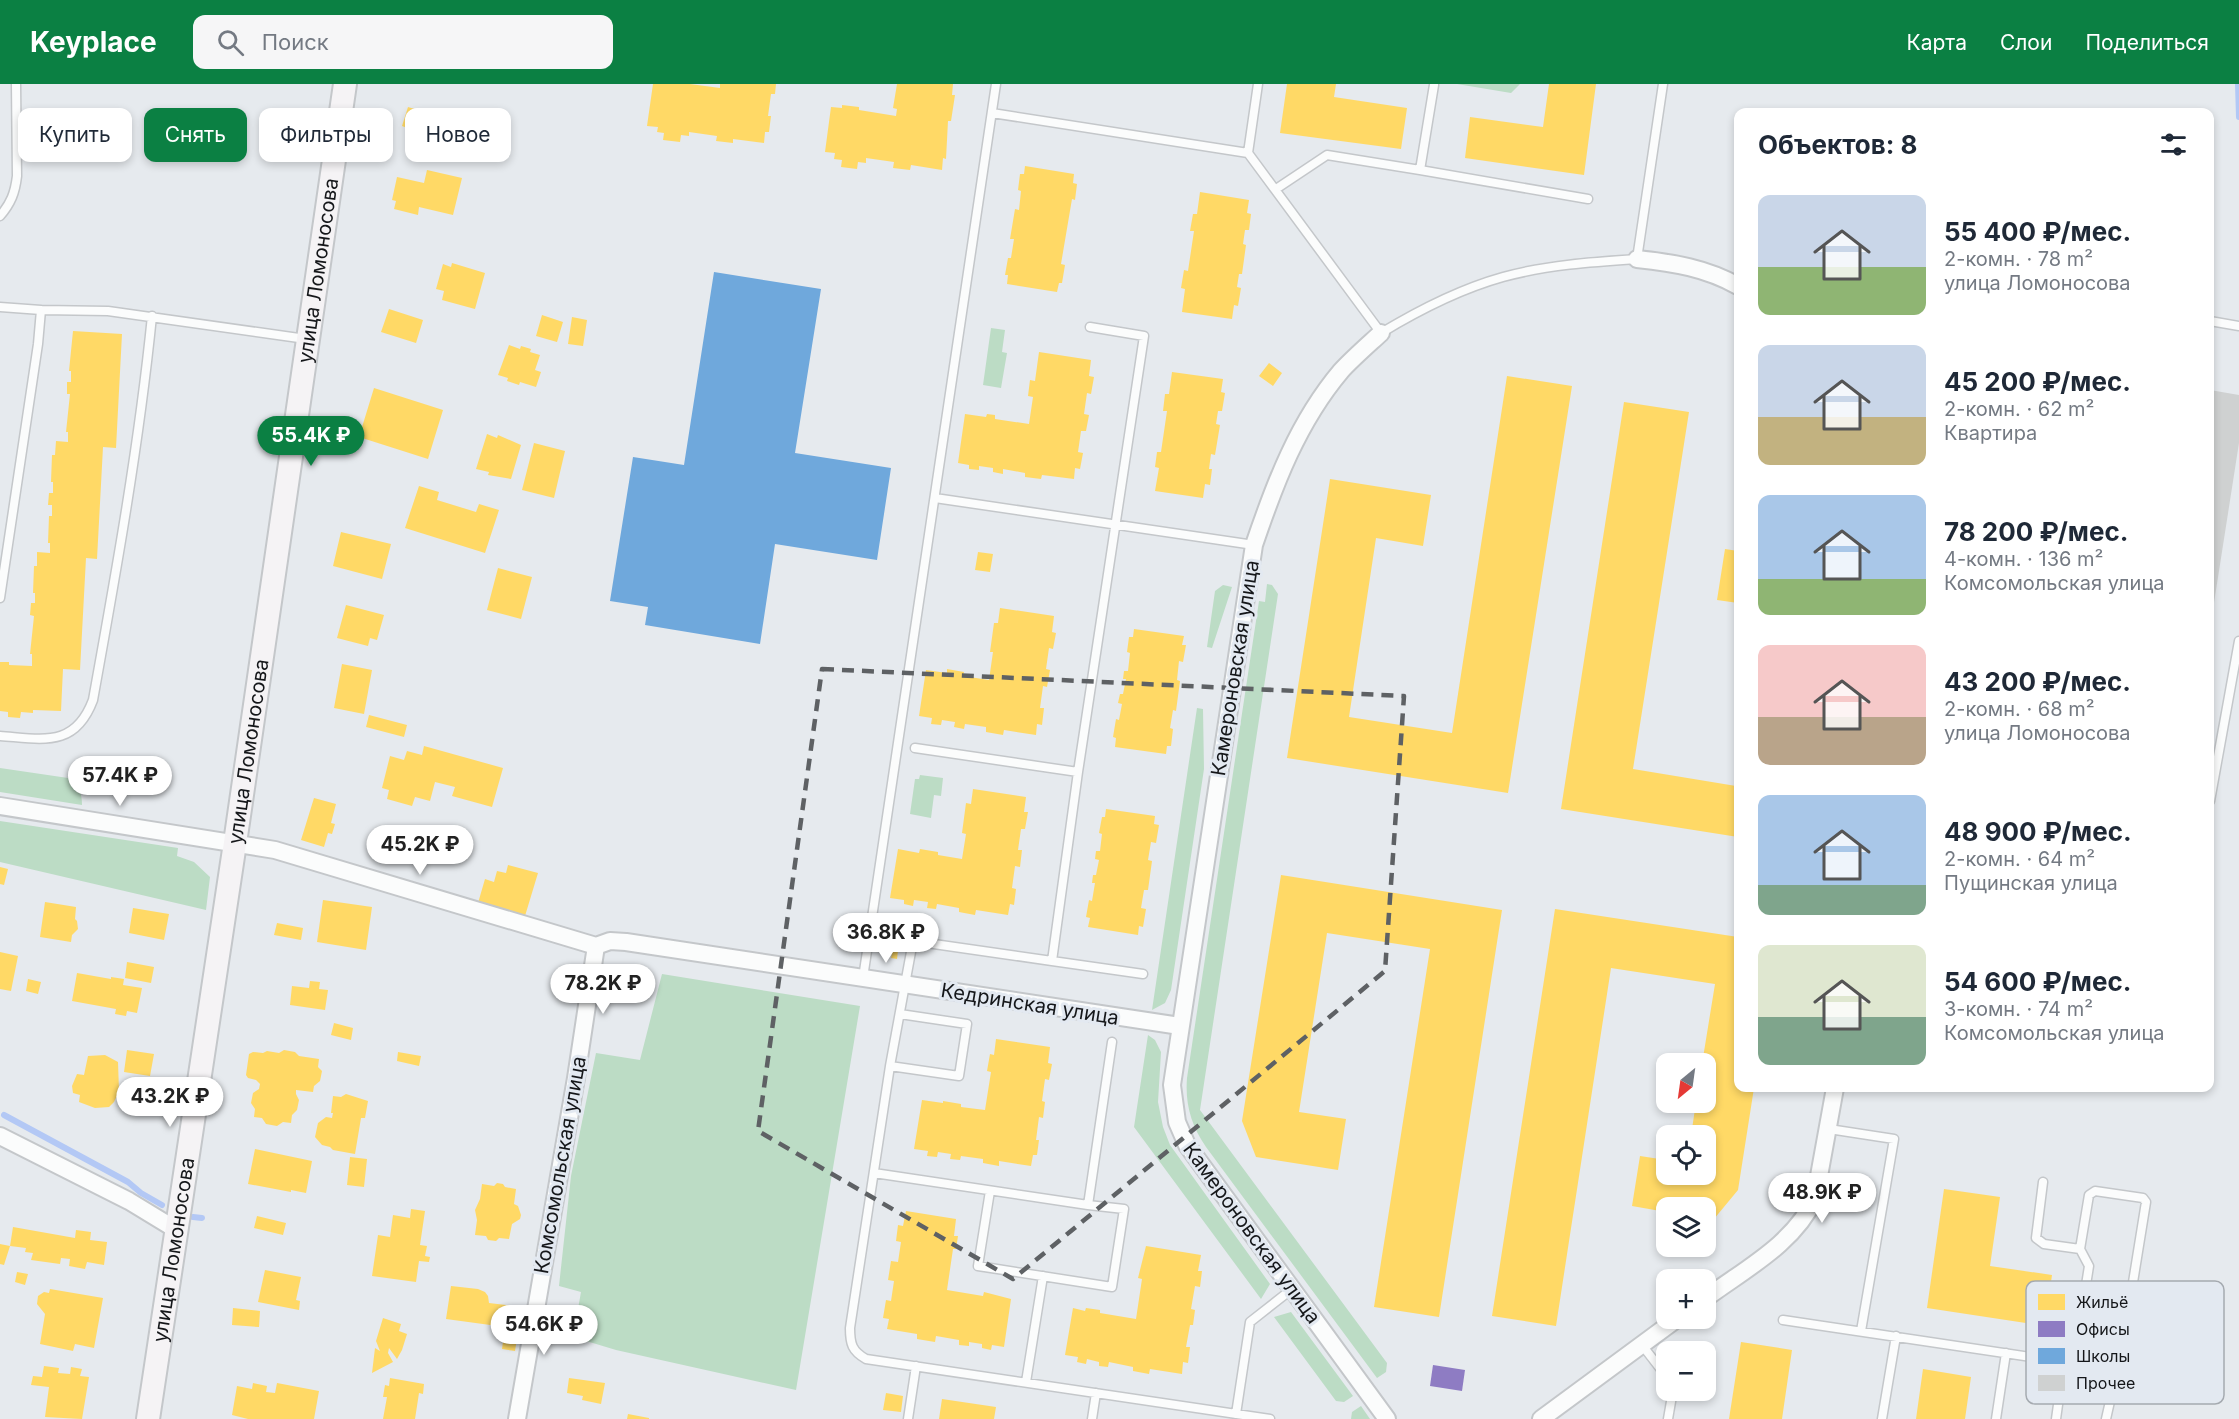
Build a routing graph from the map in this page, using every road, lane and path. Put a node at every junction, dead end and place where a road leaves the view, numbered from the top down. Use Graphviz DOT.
graph roads {
  1 [pos="16,84"];
  2 [pos="345,84"];
  3 [pos="996,84"];
  4 [pos="1258,84"];
  5 [pos="1431,84"];
  6 [pos="1663,84"];
  7 [pos="992,113"];
  8 [pos="1248,153"];
  9 [pos="1420,170"];
  10 [pos="1276,189"];
  11 [pos="1588,199"];
  12 [pos="0,216"];
  13 [pos="1637,259"];
  14 [pos="1734,284"];
  15 [pos="0,307"];
  16 [pos="41,310"];
  17 [pos="152,316"];
  18 [pos="2214,322"];
  19 [pos="2239,326"];
  20 [pos="1090,327"];
  21 [pos="1381,333"];
  22 [pos="309,340"];
  23 [pos="935,498"];
  24 [pos="1116,525"];
  25 [pos="1254,545"];
  26 [pos="0,598"];
  27 [pos="2239,641"];
  28 [pos="2235,696"];
  29 [pos="0,736"];
  30 [pos="915,747"];
  31 [pos="1078,772"];
  32 [pos="2214,784"];
  33 [pos="0,806"];
  34 [pos="235,843"];
  35 [pos="596,946"];
  36 [pos="1052,961"];
  37 [pos="1143,974"];
  38 [pos="863,978"];
  39 [pos="904,984"];
  40 [pos="900,1014"];
  41 [pos="1180,1026"];
  42 [pos="1112,1042"];
  43 [pos="890,1066"];
  44 [pos="1834,1092"];
  45 [pos="1829,1129"];
  46 [pos="0,1136"];
  47 [pos="874,1173"];
  48 [pos="2043,1182"];
  49 [pos="990,1191"];
  50 [pos="1088,1205"];
  51 [pos="175,1229"];
  52 [pos="2080,1249"];
  53 [pos="1043,1276"];
  54 [pos="2087,1281"];
  55 [pos="2133,1281"];
  56 [pos="1292,1289"];
  57 [pos="1716,1291"];
  58 [pos="1783,1320"];
  59 [pos="1663,1329"];
  60 [pos="1861,1331"];
  61 [pos="1896,1336"];
  62 [pos="1642,1345"];
  63 [pos="2006,1353"];
  64 [pos="2026,1356"];
  65 [pos="1656,1363"];
  66 [pos="916,1366"];
  67 [pos="1026,1382"];
  68 [pos="1096,1393"];
  69 [pos="1670,1401"];
  70 [pos="2058,1404"];
  71 [pos="2109,1404"];
  72 [pos="1203,1409"];
  73 [pos="1236,1414"];
  74 [pos="1384,1415"];
  75 [pos="148,1419"];
  76 [pos="517,1419"];
  77 [pos="908,1419"];
  78 [pos="1092,1419"];
  79 [pos="1202,1419"];
  80 [pos="1270,1419"];
  81 [pos="1398,1419"];
  82 [pos="1541,1419"];
  83 [pos="1668,1419"];
  84 [pos="1882,1419"];
  85 [pos="1996,1419"];
  86 [pos="2056,1419"];
  87 [pos="2106,1419"];
  1 -- 12 [label="lane"];
  2 -- 22 [label="street, улица Ломоносова"];
  3 -- 7 [label="lane"];
  4 -- 8 [label="lane"];
  5 -- 9 [label="lane"];
  6 -- 13 [label="lane"];
  7 -- 8 [label="lane"];
  7 -- 23 [label="lane"];
  8 -- 10 [label="lane"];
  9 -- 10 [label="lane"];
  9 -- 11 [label="lane"];
  10 -- 21 [label="lane"];
  13 -- 14 [label="street"];
  13 -- 21 [label="lane, Камероновская улица"];
  15 -- 16 [label="lane"];
  16 -- 17 [label="lane"];
  16 -- 26 [label="lane"];
  17 -- 22 [label="lane"];
  17 -- 29 [label="lane"];
  18 -- 19 [label="lane"];
  20 -- 24 [label="lane"];
  21 -- 25 [label="street, Камероновская улица"];
  22 -- 34 [label="street, улица Ломоносова"];
  23 -- 24 [label="lane"];
  23 -- 38 [label="lane"];
  24 -- 25 [label="lane"];
  24 -- 31 [label="lane"];
  25 -- 41 [label="street, Камероновская улица"];
  27 -- 28 [label="lane"];
  28 -- 32 [label="lane"];
  30 -- 31 [label="lane"];
  31 -- 36 [label="lane"];
  33 -- 34 [label="street"];
  34 -- 35 [label="street"];
  34 -- 51 [label="street, улица Ломоносова"];
  35 -- 38 [label="street, Кедринская улица"];
  35 -- 76 [label="street, Комсомольская улица"];
  36 -- 37 [label="lane"];
  36 -- 39 [label="lane"];
  38 -- 39 [label="street, Кедринская улица"];
  39 -- 40 [label="lane"];
  39 -- 41 [label="street, Кедринская улица"];
  40 -- 43 [label="lane"];
  40 -- 43 [label="lane"];
  41 -- 56 [label="street, Камероновская улица"];
  42 -- 50 [label="lane"];
  43 -- 47 [label="lane"];
  44 -- 45 [label="street"];
  45 -- 57 [label="street"];
  45 -- 60 [label="lane"];
  46 -- 51 [label="street"];
  47 -- 49 [label="lane"];
  47 -- 66 [label="lane"];
  48 -- 52 [label="lane"];
  49 -- 50 [label="lane"];
  49 -- 53 [label="lane"];
  50 -- 53 [label="lane"];
  51 -- 75 [label="street, улица Ломоносова"];
  52 -- 54 [label="lane"];
  52 -- 55 [label="lane"];
  53 -- 67 [label="lane"];
  56 -- 73 [label="lane"];
  56 -- 74 [label="street, Камероновская улица"];
  58 -- 60 [label="lane"];
  59 -- 62 [label="street"];
  60 -- 61 [label="lane"];
  61 -- 63 [label="lane"];
  61 -- 84 [label="lane"];
  62 -- 65 [label="lane"];
  62 -- 82 [label="street"];
  63 -- 64 [label="lane"];
  63 -- 85 [label="lane"];
  66 -- 67 [label="lane"];
  66 -- 77 [label="lane"];
  67 -- 68 [label="lane"];
  68 -- 72 [label="lane"];
  68 -- 78 [label="lane"];
  69 -- 83 [label="lane"];
  70 -- 86 [label="lane"];
  71 -- 87 [label="lane"];
  72 -- 73 [label="lane"];
  72 -- 79 [label="lane"];
  73 -- 80 [label="lane"];
  74 -- 81 [label="street"];
}
